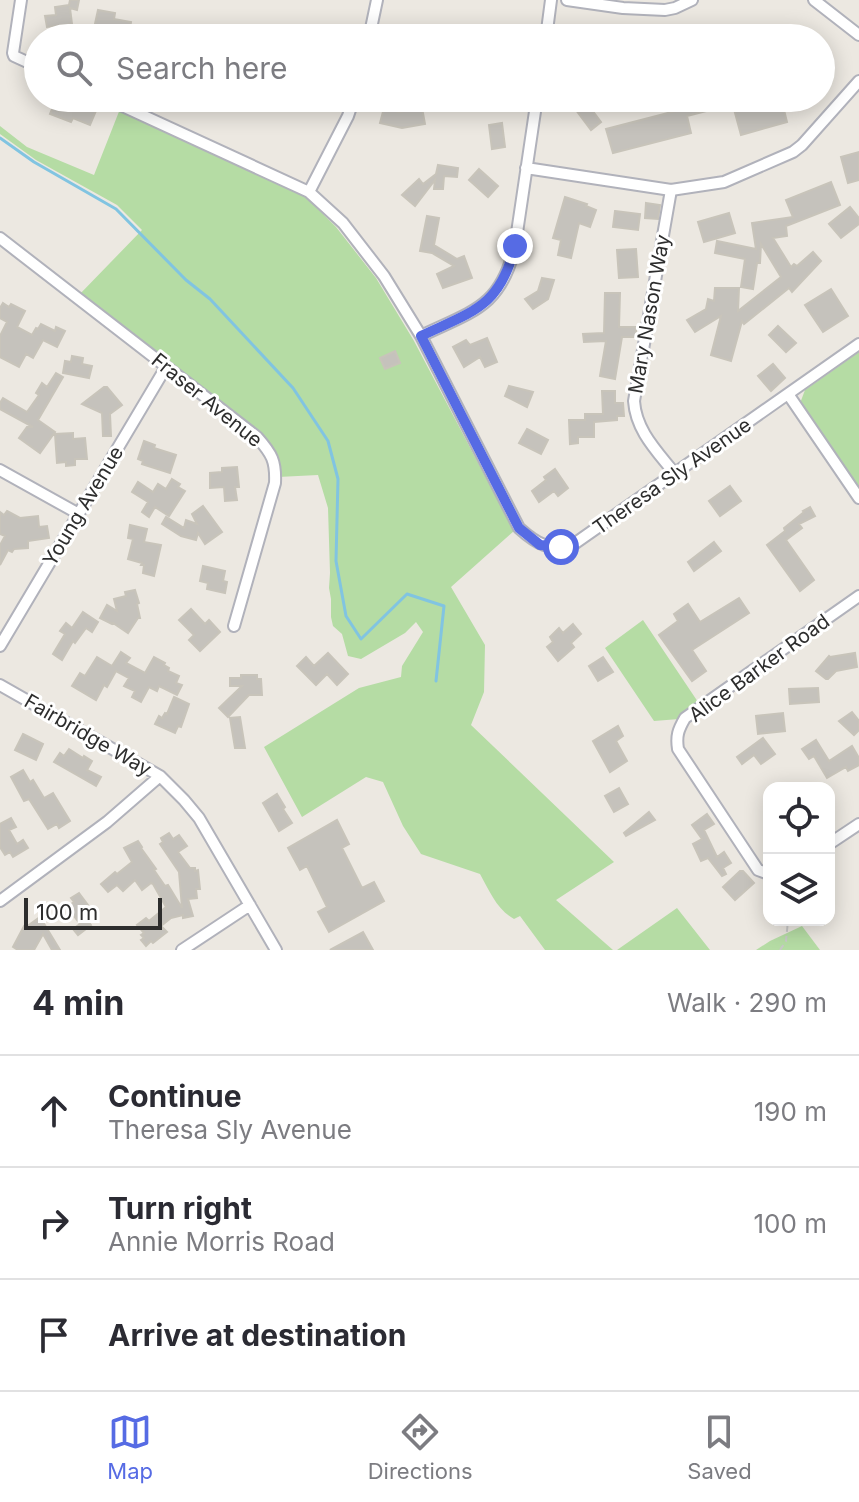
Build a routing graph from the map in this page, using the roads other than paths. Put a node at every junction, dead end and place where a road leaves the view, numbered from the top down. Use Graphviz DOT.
graph roads {
  1 [pos="21,0"];
  2 [pos="377,0"];
  3 [pos="551,0"];
  4 [pos="567,0"];
  5 [pos="692,0"];
  6 [pos="814,0"];
  7 [pos="372,24"];
  8 [pos="548,24"];
  9 [pos="859,35"];
  10 [pos="24,61"];
  11 [pos="859,81"];
  12 [pos="835,108"];
  13 [pos="135,112"];
  14 [pos="349,112"];
  15 [pos="535,112"];
  16 [pos="831,112"];
  17 [pos="526,168"];
  18 [pos="671,190"];
  19 [pos="309,192"];
  20 [pos="0,238"];
  21 [pos="421,336"];
  22 [pos="859,344"];
  23 [pos="166,367"];
  24 [pos="788,394"];
  25 [pos="0,470"];
  26 [pos="675,474"];
  27 [pos="859,498"];
  28 [pos="79,514"];
  29 [pos="859,596"];
  30 [pos="234,626"];
  31 [pos="0,646"];
  32 [pos="0,685"];
  33 [pos="160,776"];
  34 [pos="859,824"];
  35 [pos="835,840"];
  36 [pos="763,871"];
  37 [pos="0,901"];
  38 [pos="250,905"];
  39 [pos="182,950"];
  40 [pos="276,950"];
  1 -- 10 [label="street"];
  2 -- 7 [label="street"];
  3 -- 8 [label="street"];
  4 -- 5 [label="street"];
  6 -- 9 [label="street"];
  11 -- 12 [label="street"];
  13 -- 19 [label="street, Theresa Sly Avenue"];
  14 -- 19 [label="street"];
  15 -- 17 [label="street"];
  16 -- 18 [label="street"];
  17 -- 18 [label="street"];
  17 -- 21 [label="street"];
  18 -- 26 [label="street, Mary Nason Way"];
  19 -- 21 [label="street, Theresa Sly Avenue"];
  20 -- 23 [label="street, Fraser Avenue"];
  21 -- 26 [label="street, Theresa Sly Avenue"];
  22 -- 24 [label="street, Theresa Sly Avenue"];
  23 -- 28 [label="street, Young Avenue"];
  23 -- 30 [label="street, Fraser Avenue"];
  24 -- 26 [label="street, Theresa Sly Avenue"];
  24 -- 27 [label="street"];
  25 -- 28 [label="street"];
  28 -- 31 [label="street, Young Avenue"];
  29 -- 36 [label="street, Alice Barker Road"];
  32 -- 33 [label="street, Fairbridge Way"];
  33 -- 37 [label="street"];
  33 -- 38 [label="street, Fairbridge Way"];
  34 -- 35 [label="street"];
  38 -- 39 [label="street"];
  38 -- 40 [label="street, Fairbridge Way"];
}
